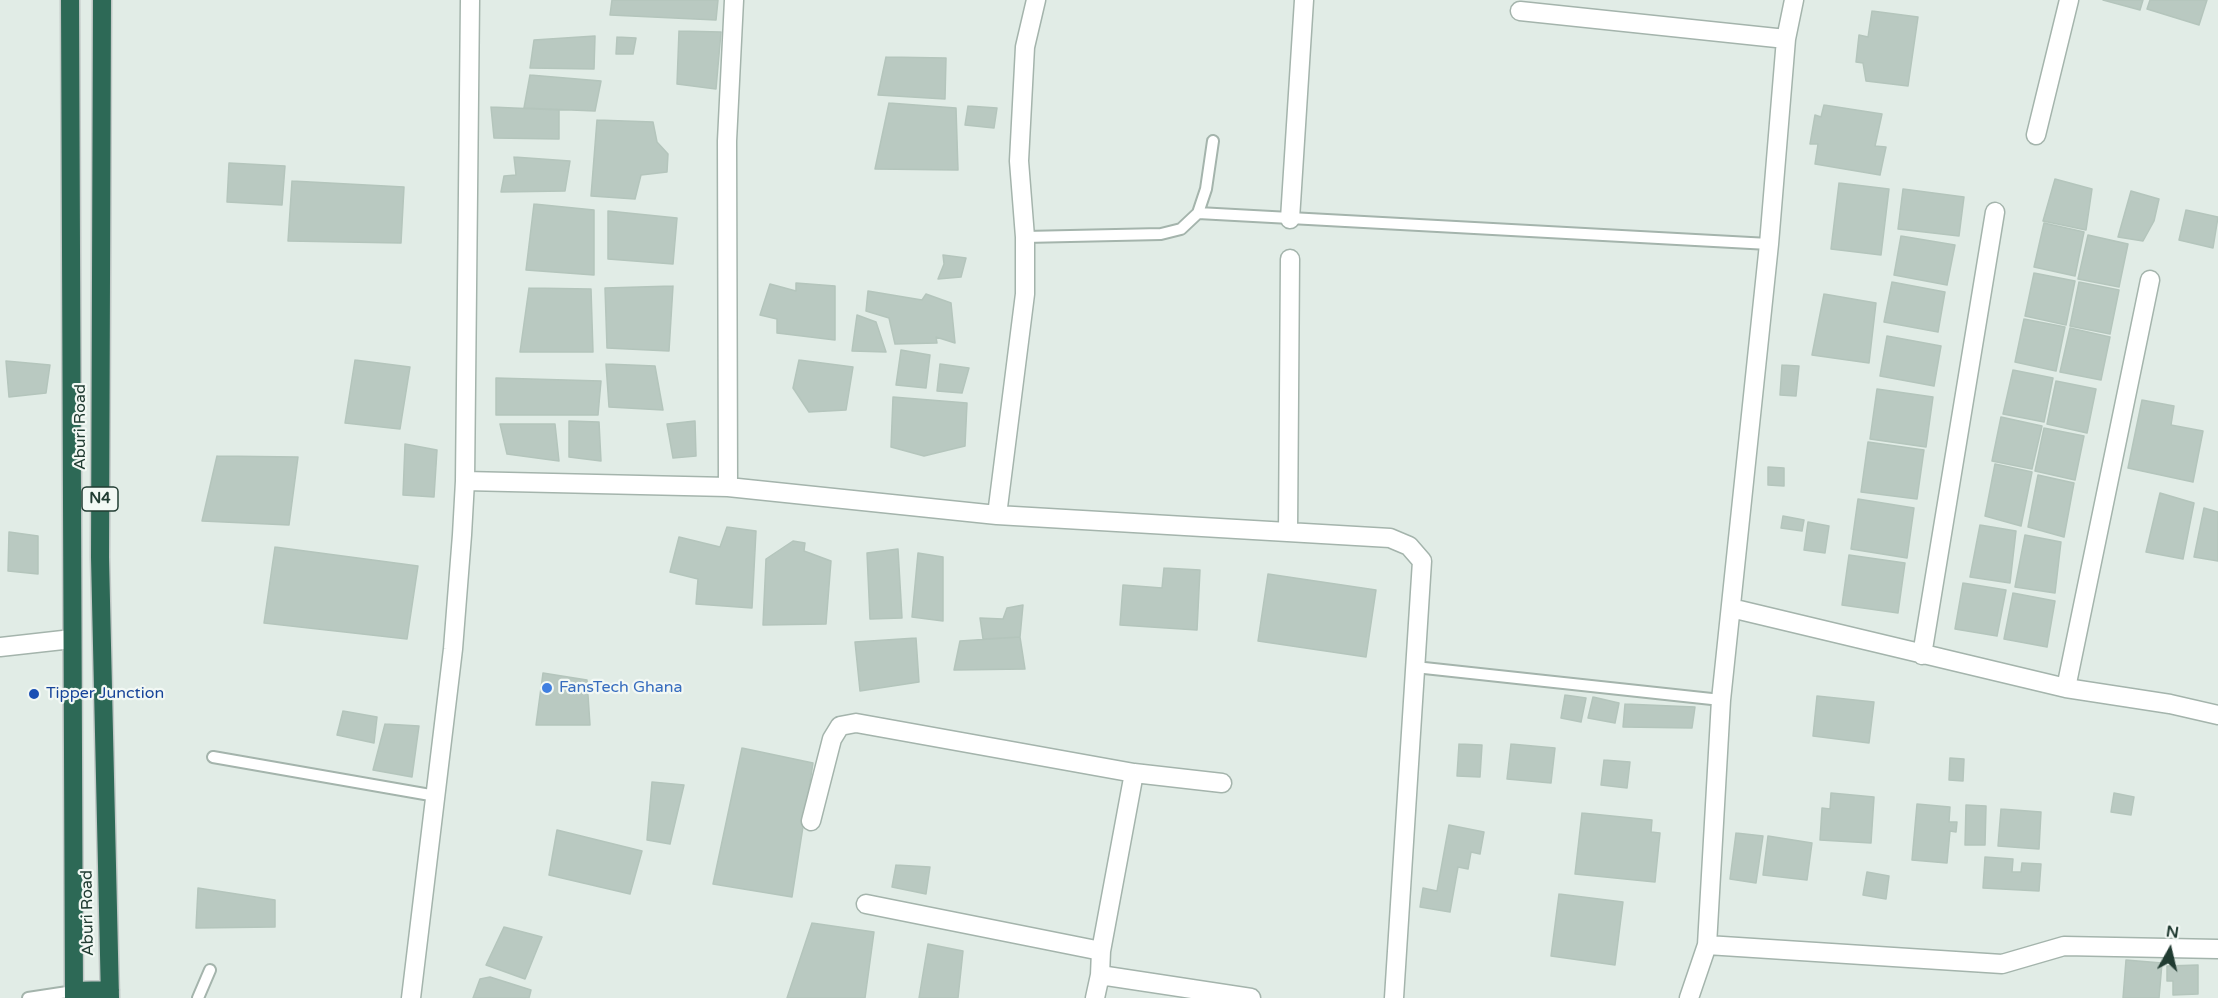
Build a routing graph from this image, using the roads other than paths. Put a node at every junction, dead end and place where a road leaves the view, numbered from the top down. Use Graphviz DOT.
graph roads {
  1 [pos="70,0"];
  2 [pos="102,0"];
  3 [pos="470,0"];
  4 [pos="734,0"];
  5 [pos="1036,0"];
  6 [pos="1304,0"];
  7 [pos="1794,0"];
  8 [pos="2069,0"];
  9 [pos="1520,11"];
  10 [pos="1786,39"];
  11 [pos="2036,135"];
  12 [pos="1213,141"];
  13 [pos="1995,212"];
  14 [pos="1198,213"];
  15 [pos="1290,219"];
  16 [pos="1025,237"];
  17 [pos="1769,244"];
  18 [pos="1290,259"];
  19 [pos="2150,280"];
  20 [pos="465,481"];
  21 [pos="728,487"];
  22 [pos="997,515"];
  23 [pos="1288,532"];
  24 [pos="1731,608"];
  25 [pos="72,639"];
  26 [pos="0,647"];
  27 [pos="1922,655"];
  28 [pos="1415,667"];
  29 [pos="2066,688"];
  30 [pos="1721,700"];
  31 [pos="2218,715"];
  32 [pos="213,757"];
  33 [pos="1134,773"];
  34 [pos="1221,783"];
  35 [pos="436,796"];
  36 [pos="811,821"];
  37 [pos="866,904"];
  38 [pos="1707,945"];
  39 [pos="2218,949"];
  40 [pos="1101,951"];
  41 [pos="210,970"];
  42 [pos="1100,975"];
  43 [pos="74,994"];
  44 [pos="110,994"];
  45 [pos="28,998"];
  46 [pos="198,998"];
  47 [pos="411,998"];
  48 [pos="1095,998"];
  49 [pos="1251,998"];
  50 [pos="1394,998"];
  51 [pos="1689,998"];
  1 -- 25 [label="highway, Aburi Road / N4"];
  2 -- 44 [label="highway, Aburi Road / N4"];
  3 -- 20 [label="street"];
  4 -- 21 [label="street"];
  5 -- 16 [label="street"];
  6 -- 15 [label="street"];
  7 -- 10 [label="street"];
  8 -- 11 [label="street"];
  9 -- 10 [label="street"];
  10 -- 17 [label="street"];
  12 -- 14 [label="lane"];
  13 -- 27 [label="street"];
  14 -- 15 [label="lane"];
  14 -- 16 [label="lane"];
  15 -- 17 [label="lane"];
  16 -- 22 [label="street"];
  17 -- 24 [label="street"];
  18 -- 23 [label="street"];
  19 -- 29 [label="street"];
  20 -- 21 [label="street"];
  20 -- 35 [label="street"];
  21 -- 22 [label="street"];
  22 -- 23 [label="street"];
  23 -- 28 [label="street"];
  24 -- 27 [label="street"];
  24 -- 30 [label="street"];
  25 -- 26 [label="street"];
  25 -- 43 [label="highway, Aburi Road / N4"];
  27 -- 29 [label="street"];
  28 -- 30 [label="lane"];
  28 -- 50 [label="street"];
  29 -- 31 [label="street"];
  30 -- 38 [label="street"];
  32 -- 35 [label="lane"];
  33 -- 34 [label="street"];
  33 -- 36 [label="street"];
  33 -- 40 [label="street"];
  35 -- 47 [label="street"];
  37 -- 40 [label="street"];
  38 -- 39 [label="street"];
  38 -- 51 [label="street"];
  40 -- 42 [label="street"];
  41 -- 46 [label="lane"];
  42 -- 48 [label="street"];
  42 -- 49 [label="street"];
  43 -- 44 [label="highway"];
  43 -- 45 [label="lane"];
}
